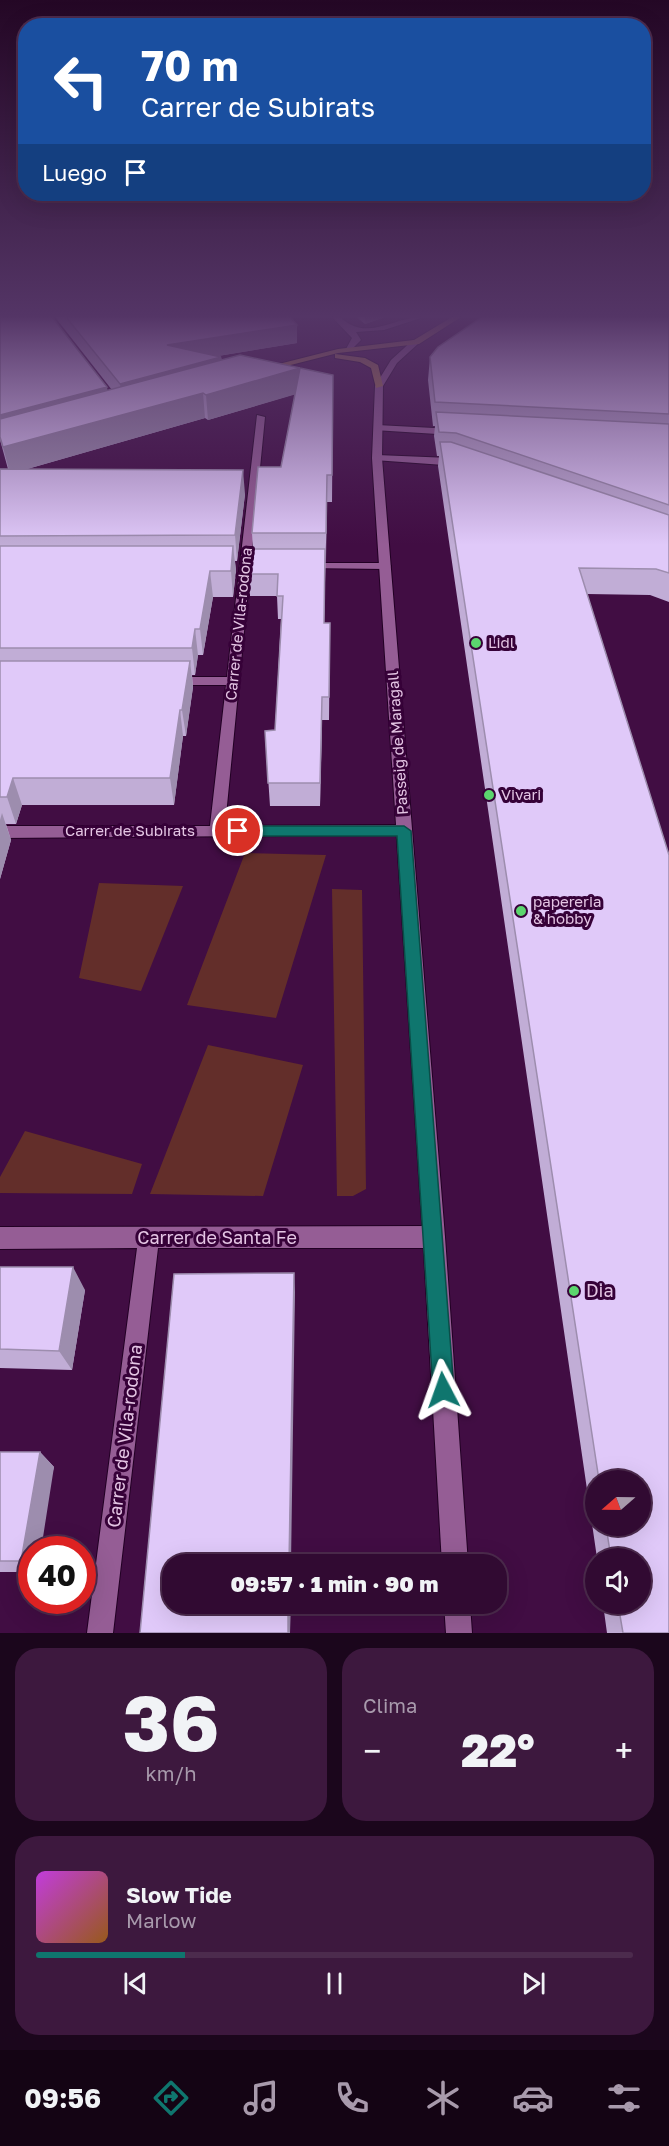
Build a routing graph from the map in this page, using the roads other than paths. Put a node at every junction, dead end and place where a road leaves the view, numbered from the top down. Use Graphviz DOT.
graph roads {
  1 [pos="378,393"];
  2 [pos="260,417"];
  3 [pos="376,428"];
  4 [pos="469,432"];
  5 [pos="377,458"];
  6 [pos="472,468"];
  7 [pos="295,566"];
  8 [pos="385,566"];
  9 [pos="163,681"];
  10 [pos="233,681"];
  11 [pos="217,831"];
  12 [pos="404,831"];
  13 [pos="0,832"];
  14 [pos="434,1237"];
  15 [pos="0,1238"];
  16 [pos="149,1238"];
  17 [pos="454,1554"];
  18 [pos="458,1614"];
  19 [pos="100,1633"];
  20 [pos="459,1633"];
  1 -- 3 [label="street, Passeig de Maragall"];
  2 -- 10 [label="street, Carrer de Vila-rodona"];
  3 -- 4 [label="street"];
  3 -- 5 [label="street, Passeig de Maragall"];
  5 -- 6 [label="street"];
  5 -- 8 [label="street, Passeig de Maragall"];
  7 -- 8 [label="street"];
  8 -- 12 [label="street, Passeig de Maragall"];
  9 -- 10 [label="street"];
  10 -- 11 [label="street, Carrer de Vila-rodona"];
  11 -- 12 [label="street, Carrer de Subirats"];
  11 -- 13 [label="street, Carrer de Subirats"];
  12 -- 14 [label="street, Passeig de Maragall"];
  14 -- 16 [label="street, Carrer de Santa Fe"];
  14 -- 17 [label="street, Passeig de Maragall"];
  15 -- 16 [label="street, Carrer de Santa Fe"];
  16 -- 19 [label="street, Carrer de Vila-rodona"];
  18 -- 20 [label="street"];
}
